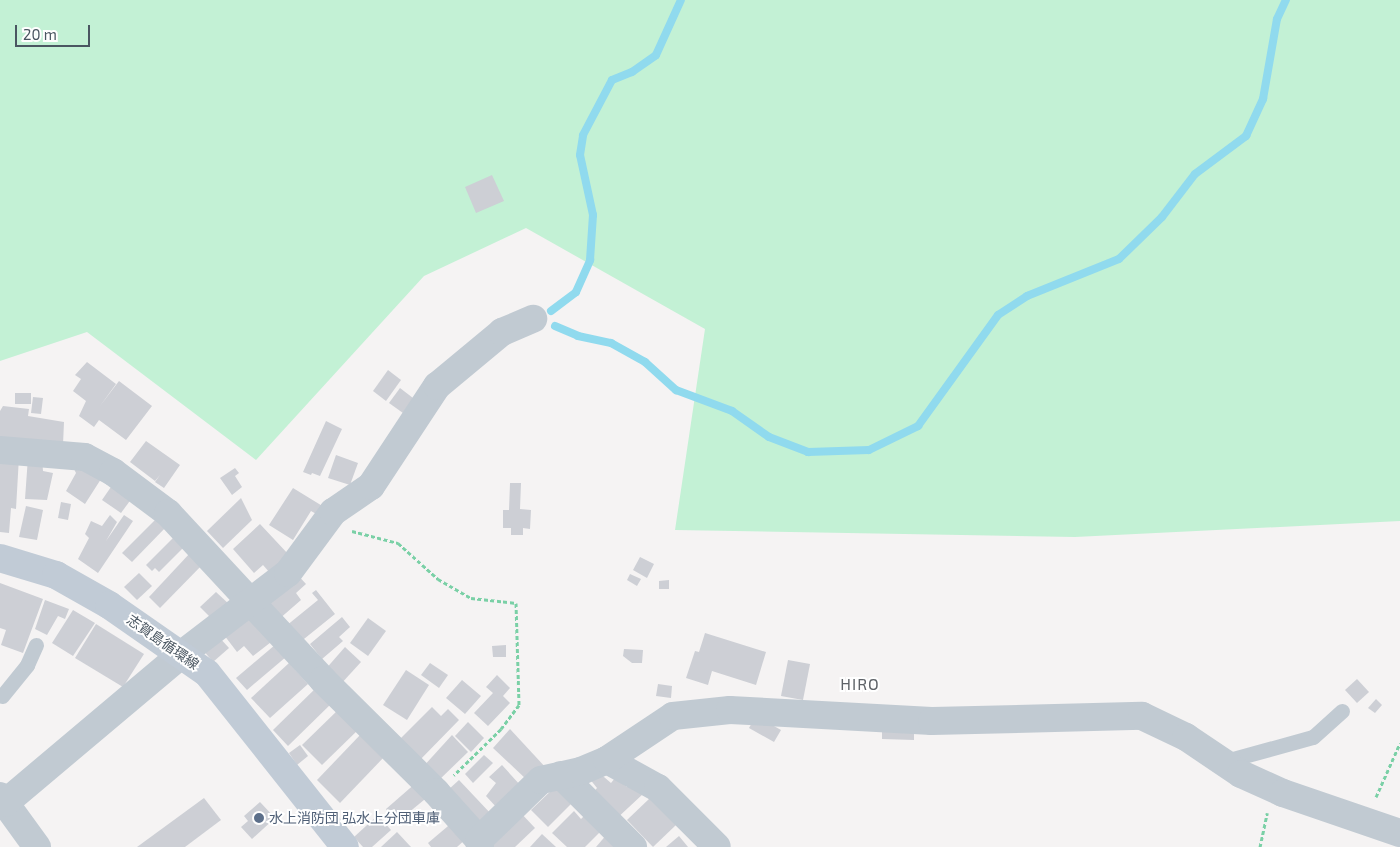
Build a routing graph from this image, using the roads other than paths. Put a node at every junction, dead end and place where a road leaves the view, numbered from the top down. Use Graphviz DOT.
graph roads {
  1 [pos="533,319"];
  2 [pos="0,450"];
  3 [pos="0,558"];
  4 [pos="254,602"];
  5 [pos="36,645"];
  6 [pos="182,654"];
  7 [pos="1,694"];
  8 [pos="1342,711"];
  9 [pos="607,760"];
  10 [pos="1221,762"];
  11 [pos="561,775"];
  12 [pos="3,800"];
  13 [pos="1400,833"];
  14 [pos="1368,835"];
  15 [pos="479,844"];
  16 [pos="37,847"];
  17 [pos="345,847"];
  18 [pos="633,847"];
  19 [pos="717,847"];
  1 -- 4 [label="street"];
  2 -- 4 [label="street"];
  3 -- 6 [label="main road, 志賀島循環線"];
  4 -- 6 [label="street"];
  4 -- 15 [label="street"];
  5 -- 7 [label="lane"];
  6 -- 12 [label="street"];
  6 -- 17 [label="main road, 志賀島循環線"];
  8 -- 10 [label="lane"];
  9 -- 10 [label="street"];
  9 -- 11 [label="street"];
  9 -- 19 [label="street"];
  10 -- 14 [label="street"];
  11 -- 15 [label="street"];
  11 -- 18 [label="street"];
  12 -- 16 [label="street"];
  13 -- 14 [label="street"];
}
